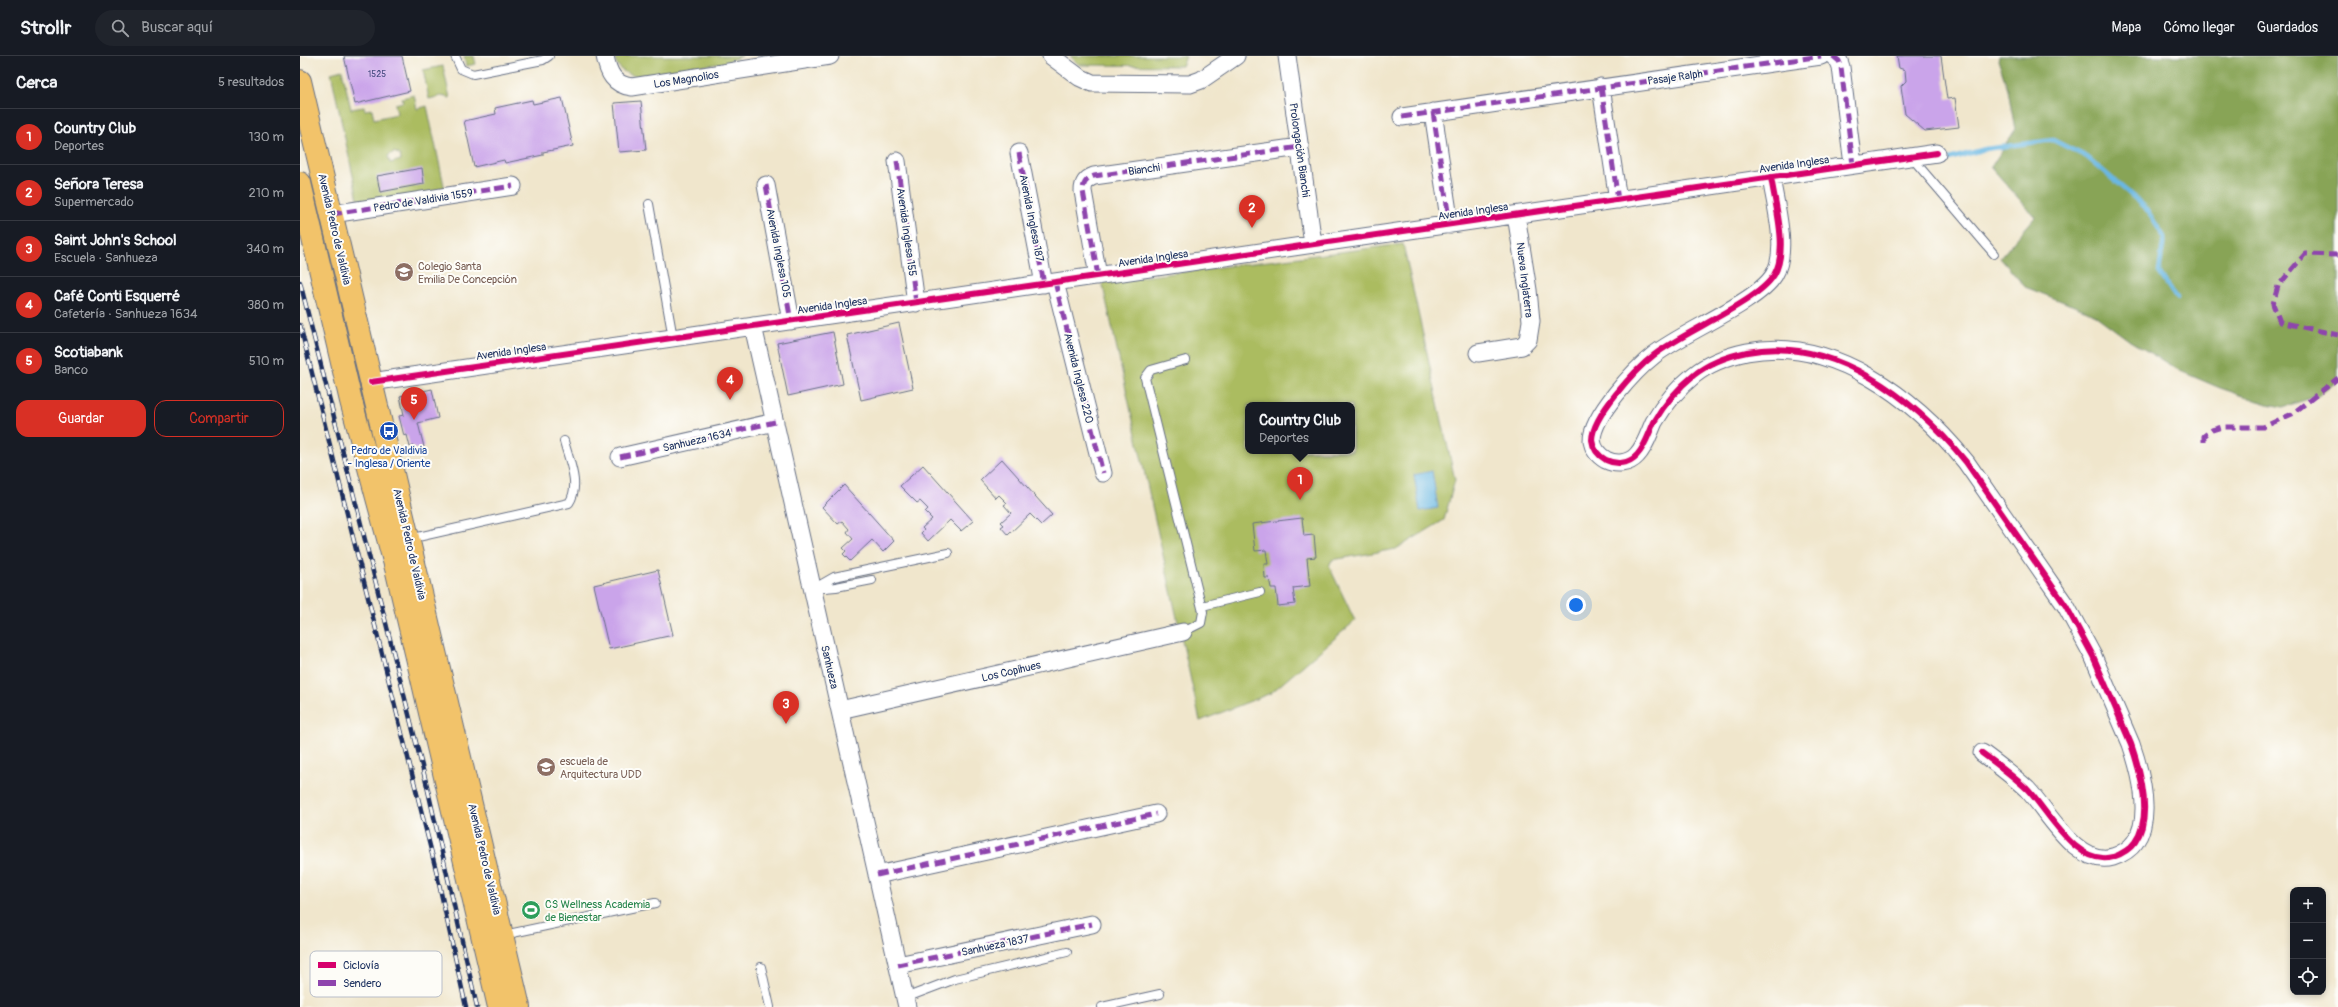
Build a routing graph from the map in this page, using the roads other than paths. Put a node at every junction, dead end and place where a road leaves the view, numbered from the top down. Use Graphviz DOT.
graph roads {
  1 [pos="455,56"];
  2 [pos="548,56"];
  3 [pos="606,56"];
  4 [pos="830,56"];
  5 [pos="1051,56"];
  6 [pos="1236,56"];
  7 [pos="1287,56"];
  8 [pos="1821,56"];
  9 [pos="1833,56"];
  10 [pos="782,59"];
  11 [pos="300,81"];
  12 [pos="1601,88"];
  13 [pos="1433,112"];
  14 [pos="1402,117"];
  15 [pos="1300,147"];
  16 [pos="1019,153"];
  17 [pos="1937,153"];
  18 [pos="1912,158"];
  19 [pos="897,161"];
  20 [pos="1854,165"];
  21 [pos="1771,177"];
  22 [pos="300,183"];
  23 [pos="766,185"];
  24 [pos="513,186"];
  25 [pos="1618,200"];
  26 [pos="649,204"];
  27 [pos="332,214"];
  28 [pos="1516,215"];
  29 [pos="1450,224"];
  30 [pos="1313,244"];
  31 [pos="1994,254"];
  32 [pos="1098,276"];
  33 [pos="1049,283"];
  34 [pos="916,302"];
  35 [pos="791,321"];
  36 [pos="753,326"];
  37 [pos="673,338"];
  38 [pos="1478,352"];
  39 [pos="342,359"];
  40 [pos="1186,360"];
  41 [pos="371,382"];
  42 [pos="351,401"];
  43 [pos="775,422"];
  44 [pos="564,441"];
  45 [pos="620,457"];
  46 [pos="1102,473"];
  47 [pos="408,539"];
  48 [pos="948,553"];
  49 [pos="872,580"];
  50 [pos="813,589"];
  51 [pos="1260,592"];
  52 [pos="1202,606"];
  53 [pos="1183,632"];
  54 [pos="840,710"];
  55 [pos="1982,753"];
  56 [pos="1156,814"];
  57 [pos="877,875"];
  58 [pos="655,903"];
  59 [pos="1092,924"];
  60 [pos="503,936"];
  61 [pos="1067,952"];
  62 [pos="898,965"];
  63 [pos="761,967"];
  64 [pos="1160,994"];
  65 [pos="906,1002"];
  66 [pos="499,1007"];
  67 [pos="519,1007"];
  68 [pos="770,1007"];
  69 [pos="1102,1007"];
  1 -- 2 [label="lane"];
  3 -- 10 [label="street, Los Magnolios"];
  4 -- 10 [label="street, Los Magnolios"];
  5 -- 6 [label="street"];
  7 -- 15 [label="street, Prolongación Bianchi"];
  8 -- 12 [label="street, Pasaje Ralph"];
  9 -- 20 [label="street"];
  11 -- 27 [label="main road, Avenida Pedro de Valdivia"];
  12 -- 13 [label="street, Pasaje Ralph"];
  12 -- 25 [label="street"];
  13 -- 14 [label="street, Pasaje Ralph"];
  13 -- 29 [label="street"];
  15 -- 30 [label="street, Prolongación Bianchi"];
  15 -- 32 [label="street, Bianchi"];
  16 -- 33 [label="street, Avenida Inglesa 187"];
  17 -- 18 [label="street, Avenida Inglesa"];
  18 -- 20 [label="street, Avenida Inglesa"];
  18 -- 31 [label="lane"];
  19 -- 34 [label="street, Avenida Inglesa 155"];
  20 -- 21 [label="street, Avenida Inglesa"];
  21 -- 25 [label="street, Avenida Inglesa"];
  21 -- 55 [label="street"];
  22 -- 39 [label="main road, Avenida Pedro de Valdivia"];
  23 -- 35 [label="street, Avenida Inglesa 105"];
  24 -- 27 [label="street, Pedro de Valdivia 1559"];
  25 -- 28 [label="street, Avenida Inglesa"];
  26 -- 37 [label="lane"];
  27 -- 41 [label="main road, Avenida Pedro de Valdivia"];
  28 -- 29 [label="street, Avenida Inglesa"];
  28 -- 38 [label="street, Nueva Inglaterra"];
  29 -- 30 [label="street, Avenida Inglesa"];
  30 -- 32 [label="street, Avenida Inglesa"];
  32 -- 33 [label="street, Avenida Inglesa"];
  33 -- 34 [label="street, Avenida Inglesa"];
  33 -- 46 [label="street, Avenida Inglesa 220"];
  34 -- 35 [label="street, Avenida Inglesa"];
  35 -- 36 [label="street, Avenida Inglesa"];
  36 -- 37 [label="street, Avenida Inglesa"];
  36 -- 43 [label="street, Sanhueza"];
  37 -- 41 [label="street, Avenida Inglesa"];
  39 -- 41 [label="main road"];
  39 -- 42 [label="main road, Avenida Pedro de Valdivia"];
  40 -- 52 [label="lane"];
  41 -- 42 [label="main road"];
  41 -- 47 [label="main road, Avenida Pedro de Valdivia"];
  42 -- 66 [label="main road, Avenida Pedro de Valdivia"];
  43 -- 45 [label="street, Sanhueza 1634"];
  43 -- 50 [label="street, Sanhueza"];
  44 -- 47 [label="lane"];
  47 -- 60 [label="main road, Avenida Pedro de Valdivia"];
  48 -- 50 [label="lane"];
  49 -- 50 [label="lane"];
  50 -- 54 [label="street, Sanhueza"];
  51 -- 52 [label="lane"];
  52 -- 53 [label="lane"];
  53 -- 54 [label="street, Los Copihues"];
  54 -- 57 [label="street, Sanhueza"];
  56 -- 57 [label="street"];
  57 -- 62 [label="street, Sanhueza"];
  58 -- 60 [label="lane"];
  59 -- 62 [label="street, Sanhueza 1837"];
  60 -- 67 [label="main road, Avenida Pedro de Valdivia"];
  61 -- 65 [label="lane"];
  62 -- 65 [label="street, Sanhueza"];
  63 -- 68 [label="lane"];
  64 -- 69 [label="lane"];
}
